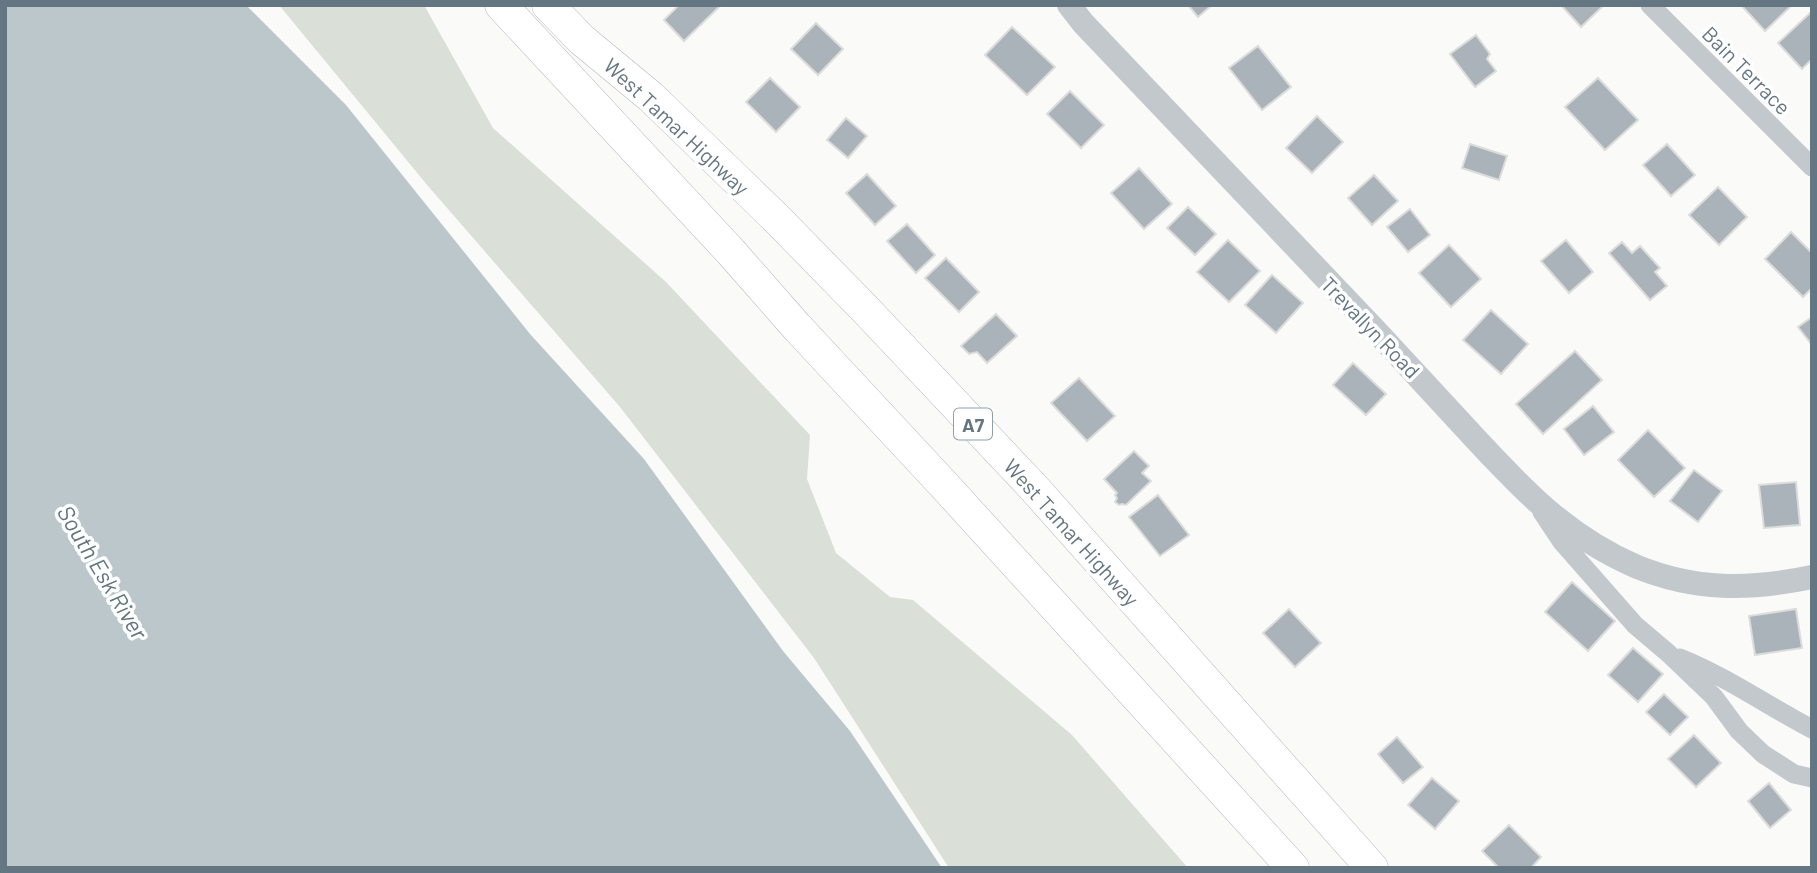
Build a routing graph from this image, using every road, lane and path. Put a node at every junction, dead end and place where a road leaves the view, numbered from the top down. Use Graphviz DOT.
graph roads {
  1 [pos="501,5"];
  2 [pos="548,5"];
  3 [pos="1069,5"];
  4 [pos="1650,5"];
  5 [pos="1812,167"];
  6 [pos="1533,499"];
  7 [pos="1812,578"];
  8 [pos="1668,653"];
  9 [pos="1812,729"];
  10 [pos="1812,778"];
  11 [pos="1293,868"];
  12 [pos="1372,868"];
  1 -- 11 [label="highway, West Tamar Highway"];
  2 -- 12 [label="highway, West Tamar Highway / A7"];
  3 -- 6 [label="street, Trevallyn Road"];
  4 -- 5 [label="street, Bain Terrace"];
  6 -- 7 [label="street"];
  6 -- 8 [label="street, Trevallyn Road"];
  8 -- 9 [label="street, Trevallyn Road"];
  8 -- 10 [label="street, Trevallyn Road"];
}
